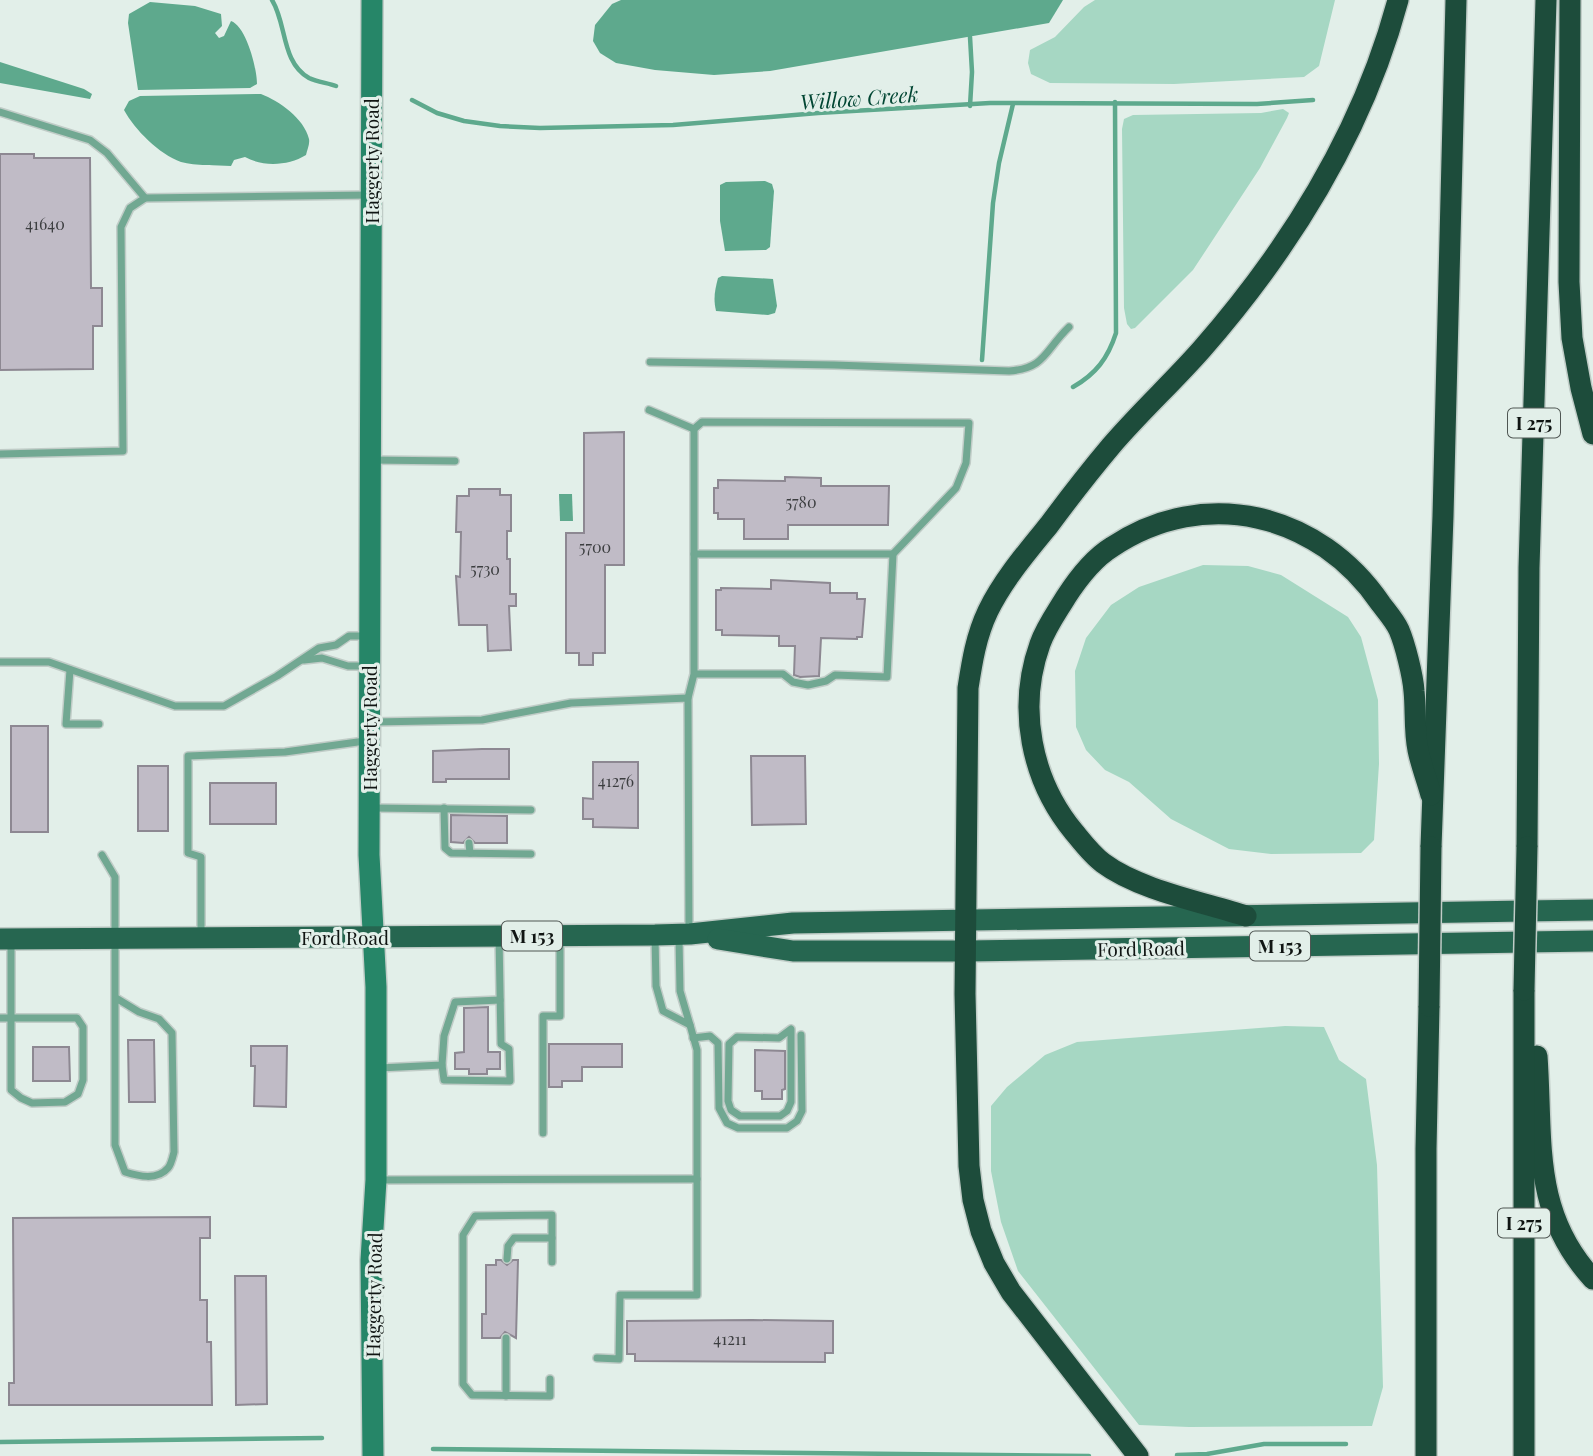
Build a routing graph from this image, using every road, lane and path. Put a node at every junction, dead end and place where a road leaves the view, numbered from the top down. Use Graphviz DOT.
graph roads {
  1 [pos="372,0"];
  2 [pos="1398,0"];
  3 [pos="1456,0"];
  4 [pos="1546,0"];
  5 [pos="1570,0"];
  6 [pos="0,112"];
  7 [pos="370,195"];
  8 [pos="145,198"];
  9 [pos="1069,327"];
  10 [pos="650,362"];
  11 [pos="649,410"];
  12 [pos="694,429"];
  13 [pos="1593,434"];
  14 [pos="0,454"];
  15 [pos="370,460"];
  16 [pos="455,461"];
  17 [pos="694,554"];
  18 [pos="893,554"];
  19 [pos="369,636"];
  20 [pos="300,661"];
  21 [pos="0,662"];
  22 [pos="369,666"];
  23 [pos="70,670"];
  24 [pos="694,674"];
  25 [pos="688,698"];
  26 [pos="99,724"];
  27 [pos="369,731"];
  28 [pos="1431,795"];
  29 [pos="369,808"];
  30 [pos="444,808"];
  31 [pos="531,810"];
  32 [pos="469,843"];
  33 [pos="488,843"];
  34 [pos="470,853"];
  35 [pos="489,854"];
  36 [pos="531,854"];
  37 [pos="102,855"];
  38 [pos="1593,910"];
  39 [pos="1246,916"];
  40 [pos="967,919"];
  41 [pos="684,934"];
  42 [pos="654,935"];
  43 [pos="374,936"];
  44 [pos="560,936"];
  45 [pos="116,937"];
  46 [pos="201,937"];
  47 [pos="499,937"];
  48 [pos="5,939"];
  49 [pos="1593,941"];
  50 [pos="967,951"];
  51 [pos="116,998"];
  52 [pos="500,1000"];
  53 [pos="0,1018"];
  54 [pos="11,1018"];
  55 [pos="1524,1021"];
  56 [pos="690,1025"];
  57 [pos="791,1029"];
  58 [pos="801,1035"];
  59 [pos="693,1038"];
  60 [pos="442,1065"];
  61 [pos="375,1068"];
  62 [pos="543,1133"];
  63 [pos="697,1179"];
  64 [pos="376,1180"];
  65 [pos="552,1238"];
  66 [pos="507,1259"];
  67 [pos="552,1262"];
  68 [pos="1593,1279"];
  69 [pos="506,1338"];
  70 [pos="597,1358"];
  71 [pos="550,1379"];
  72 [pos="506,1396"];
  73 [pos="373,1456"];
  74 [pos="1138,1456"];
  75 [pos="1426,1456"];
  76 [pos="1524,1456"];
  1 -- 7 [label="main road, Haggerty Road"];
  2 -- 40 [label="highway"];
  3 -- 28 [label="highway"];
  4 -- 55 [label="highway, I 275, bridge"];
  5 -- 13 [label="highway"];
  6 -- 8 [label="lane"];
  7 -- 8 [label="lane"];
  7 -- 15 [label="main road, Haggerty Road"];
  8 -- 14 [label="lane"];
  9 -- 10 [label="lane"];
  11 -- 12 [label="lane"];
  12 -- 17 [label="lane"];
  12 -- 18 [label="lane"];
  15 -- 16 [label="lane"];
  15 -- 19 [label="main road, Haggerty Road"];
  17 -- 18 [label="lane"];
  17 -- 24 [label="lane"];
  18 -- 24 [label="lane"];
  19 -- 20 [label="lane"];
  19 -- 22 [label="main road, Haggerty Road"];
  20 -- 22 [label="lane"];
  20 -- 23 [label="lane"];
  21 -- 23 [label="lane"];
  22 -- 27 [label="main road, Haggerty Road"];
  23 -- 26 [label="lane"];
  24 -- 25 [label="lane"];
  25 -- 27 [label="lane"];
  25 -- 41 [label="lane"];
  27 -- 29 [label="main road, Haggerty Road"];
  27 -- 46 [label="lane"];
  28 -- 39 [label="highway"];
  28 -- 75 [label="highway, bridge"];
  29 -- 30 [label="lane"];
  29 -- 43 [label="main road, Haggerty Road"];
  30 -- 31 [label="lane"];
  30 -- 34 [label="lane"];
  32 -- 34 [label="lane"];
  33 -- 35 [label="lane"];
  34 -- 35 [label="lane"];
  35 -- 36 [label="lane"];
  37 -- 45 [label="lane"];
  38 -- 39 [label="main road, Ford Road / M 153"];
  39 -- 40 [label="main road, Ford Road / M 153"];
  40 -- 41 [label="main road, Ford Road / M 153"];
  40 -- 50 [label="highway"];
  41 -- 42 [label="main road, Ford Road / M 153"];
  41 -- 50 [label="main road, Ford Road / M 153"];
  41 -- 56 [label="lane"];
  42 -- 44 [label="main road, Ford Road / M 153"];
  42 -- 56 [label="lane"];
  43 -- 46 [label="main road, Ford Road / M 153"];
  43 -- 47 [label="main road, Ford Road / M 153"];
  43 -- 61 [label="main road, Haggerty Road"];
  44 -- 47 [label="main road, Ford Road / M 153"];
  44 -- 62 [label="lane"];
  45 -- 46 [label="main road, Ford Road / M 153"];
  45 -- 48 [label="main road, Ford Road / M 153"];
  45 -- 51 [label="lane"];
  47 -- 52 [label="lane"];
  48 -- 54 [label="lane"];
  49 -- 50 [label="main road, Ford Road / M 153"];
  50 -- 74 [label="highway"];
  51 -- 51 [label="lane"];
  52 -- 60 [label="lane"];
  52 -- 60 [label="lane"];
  53 -- 54 [label="lane"];
  54 -- 54 [label="lane"];
  55 -- 68 [label="highway"];
  55 -- 76 [label="highway, I 275"];
  56 -- 59 [label="lane"];
  57 -- 57 [label="lane"];
  58 -- 59 [label="lane"];
  59 -- 63 [label="lane"];
  60 -- 61 [label="lane"];
  61 -- 64 [label="main road, Haggerty Road"];
  63 -- 64 [label="lane"];
  63 -- 70 [label="lane"];
  64 -- 73 [label="main road, Haggerty Road"];
  65 -- 66 [label="lane"];
  65 -- 67 [label="lane"];
  65 -- 72 [label="lane"];
  69 -- 72 [label="lane"];
  71 -- 72 [label="lane"];
}
